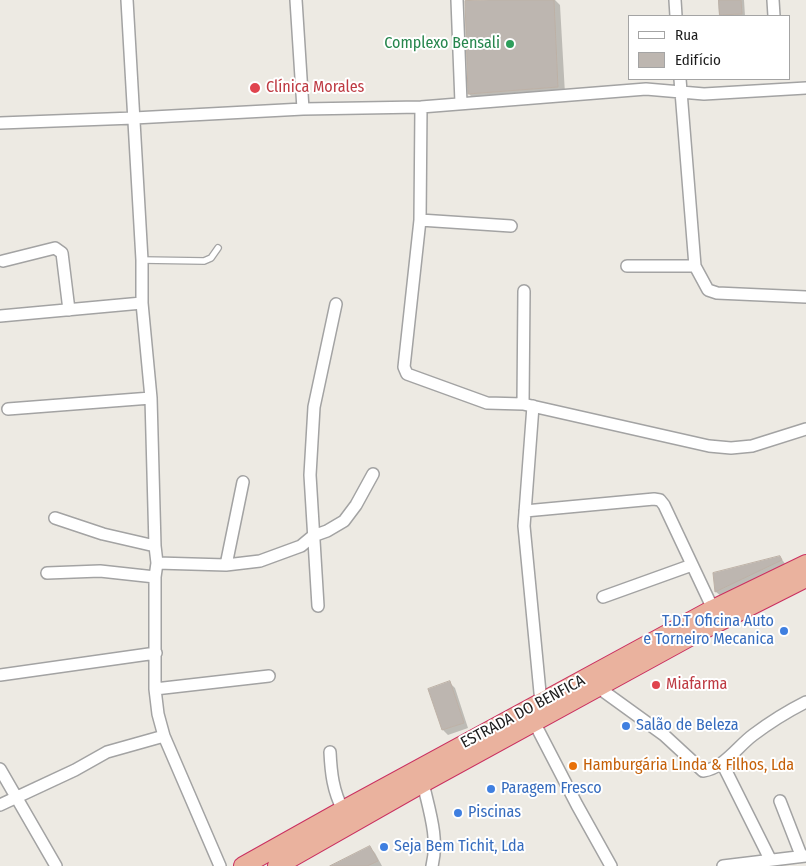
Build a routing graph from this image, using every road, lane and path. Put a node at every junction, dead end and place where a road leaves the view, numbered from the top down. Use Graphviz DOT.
graph roads {
  1 [pos="127,0"];
  2 [pos="296,0"];
  3 [pos="456,0"];
  4 [pos="675,0"];
  5 [pos="773,0"];
  6 [pos="676,15"];
  7 [pos="774,15"];
  8 [pos="680,80"];
  9 [pos="777,84"];
  10 [pos="806,88"];
  11 [pos="681,93"];
  12 [pos="461,103"];
  13 [pos="421,107"];
  14 [pos="303,109"];
  15 [pos="134,118"];
  16 [pos="0,123"];
  17 [pos="420,220"];
  18 [pos="511,226"];
  19 [pos="218,248"];
  20 [pos="142,260"];
  21 [pos="3,261"];
  22 [pos="627,266"];
  23 [pos="695,266"];
  24 [pos="524,291"];
  25 [pos="806,296"];
  26 [pos="142,303"];
  27 [pos="336,304"];
  28 [pos="69,310"];
  29 [pos="0,316"];
  30 [pos="151,398"];
  31 [pos="528,405"];
  32 [pos="8,409"];
  33 [pos="806,429"];
  34 [pos="373,474"];
  35 [pos="243,482"];
  36 [pos="524,511"];
  37 [pos="55,518"];
  38 [pos="313,536"];
  39 [pos="155,546"];
  40 [pos="157,563"];
  41 [pos="806,564"];
  42 [pos="226,565"];
  43 [pos="692,565"];
  44 [pos="47,573"];
  45 [pos="155,578"];
  46 [pos="806,578"];
  47 [pos="603,597"];
  48 [pos="318,606"];
  49 [pos="713,609"];
  50 [pos="156,653"];
  51 [pos="0,675"];
  52 [pos="269,676"];
  53 [pos="598,688"];
  54 [pos="155,689"];
  55 [pos="806,702"];
  56 [pos="540,703"];
  57 [pos="534,722"];
  58 [pos="164,736"];
  59 [pos="330,752"];
  60 [pos="722,763"];
  61 [pos="0,769"];
  62 [pos="423,783"];
  63 [pos="17,798"];
  64 [pos="780,801"];
  65 [pos="0,805"];
  66 [pos="343,810"];
  67 [pos="803,855"];
  68 [pos="770,859"];
  69 [pos="56,866"];
  70 [pos="220,866"];
  71 [pos="243,866"];
  72 [pos="278,866"];
  73 [pos="432,866"];
  74 [pos="611,866"];
  75 [pos="723,866"];
  1 -- 15 [label="street"];
  2 -- 14 [label="street"];
  3 -- 12 [label="street"];
  4 -- 6 [label="street"];
  5 -- 7 [label="street"];
  8 -- 11 [label="street"];
  9 -- 10 [label="street"];
  9 -- 11 [label="street"];
  11 -- 12 [label="street"];
  11 -- 23 [label="street"];
  12 -- 13 [label="street"];
  13 -- 14 [label="street"];
  13 -- 17 [label="street"];
  14 -- 15 [label="street"];
  15 -- 16 [label="street"];
  15 -- 20 [label="street"];
  17 -- 18 [label="street"];
  17 -- 31 [label="street"];
  19 -- 20 [label="lane"];
  20 -- 26 [label="street"];
  21 -- 28 [label="street"];
  22 -- 23 [label="street"];
  23 -- 25 [label="street"];
  24 -- 31 [label="street"];
  26 -- 28 [label="street"];
  26 -- 30 [label="street"];
  27 -- 38 [label="street"];
  28 -- 29 [label="street"];
  30 -- 32 [label="street"];
  30 -- 39 [label="street"];
  31 -- 33 [label="street"];
  31 -- 36 [label="street"];
  34 -- 38 [label="street"];
  35 -- 42 [label="street"];
  36 -- 43 [label="street"];
  36 -- 56 [label="street"];
  37 -- 39 [label="street"];
  38 -- 42 [label="street"];
  38 -- 48 [label="street"];
  39 -- 40 [label="street"];
  40 -- 42 [label="street"];
  40 -- 45 [label="street"];
  41 -- 49 [label="highway, ESTRADA DO BENFICA"];
  43 -- 47 [label="street"];
  43 -- 49 [label="street"];
  44 -- 45 [label="street"];
  45 -- 50 [label="street"];
  46 -- 53 [label="highway, ESTRADA DO BENFICA"];
  49 -- 56 [label="highway, ESTRADA DO BENFICA"];
  50 -- 51 [label="street"];
  50 -- 54 [label="street"];
  52 -- 54 [label="street"];
  53 -- 57 [label="highway, ESTRADA DO BENFICA"];
  53 -- 60 [label="street"];
  54 -- 58 [label="street"];
  55 -- 60 [label="street"];
  56 -- 66 [label="highway, ESTRADA DO BENFICA"];
  57 -- 62 [label="highway, ESTRADA DO BENFICA"];
  57 -- 74 [label="street"];
  58 -- 63 [label="street"];
  58 -- 70 [label="street"];
  59 -- 66 [label="street"];
  60 -- 68 [label="street"];
  61 -- 63 [label="street"];
  62 -- 72 [label="highway, ESTRADA DO BENFICA"];
  62 -- 73 [label="street"];
  63 -- 65 [label="street"];
  63 -- 69 [label="street"];
  64 -- 67 [label="street"];
  66 -- 71 [label="highway, ESTRADA DO BENFICA"];
  67 -- 68 [label="street"];
  68 -- 75 [label="street"];
}
